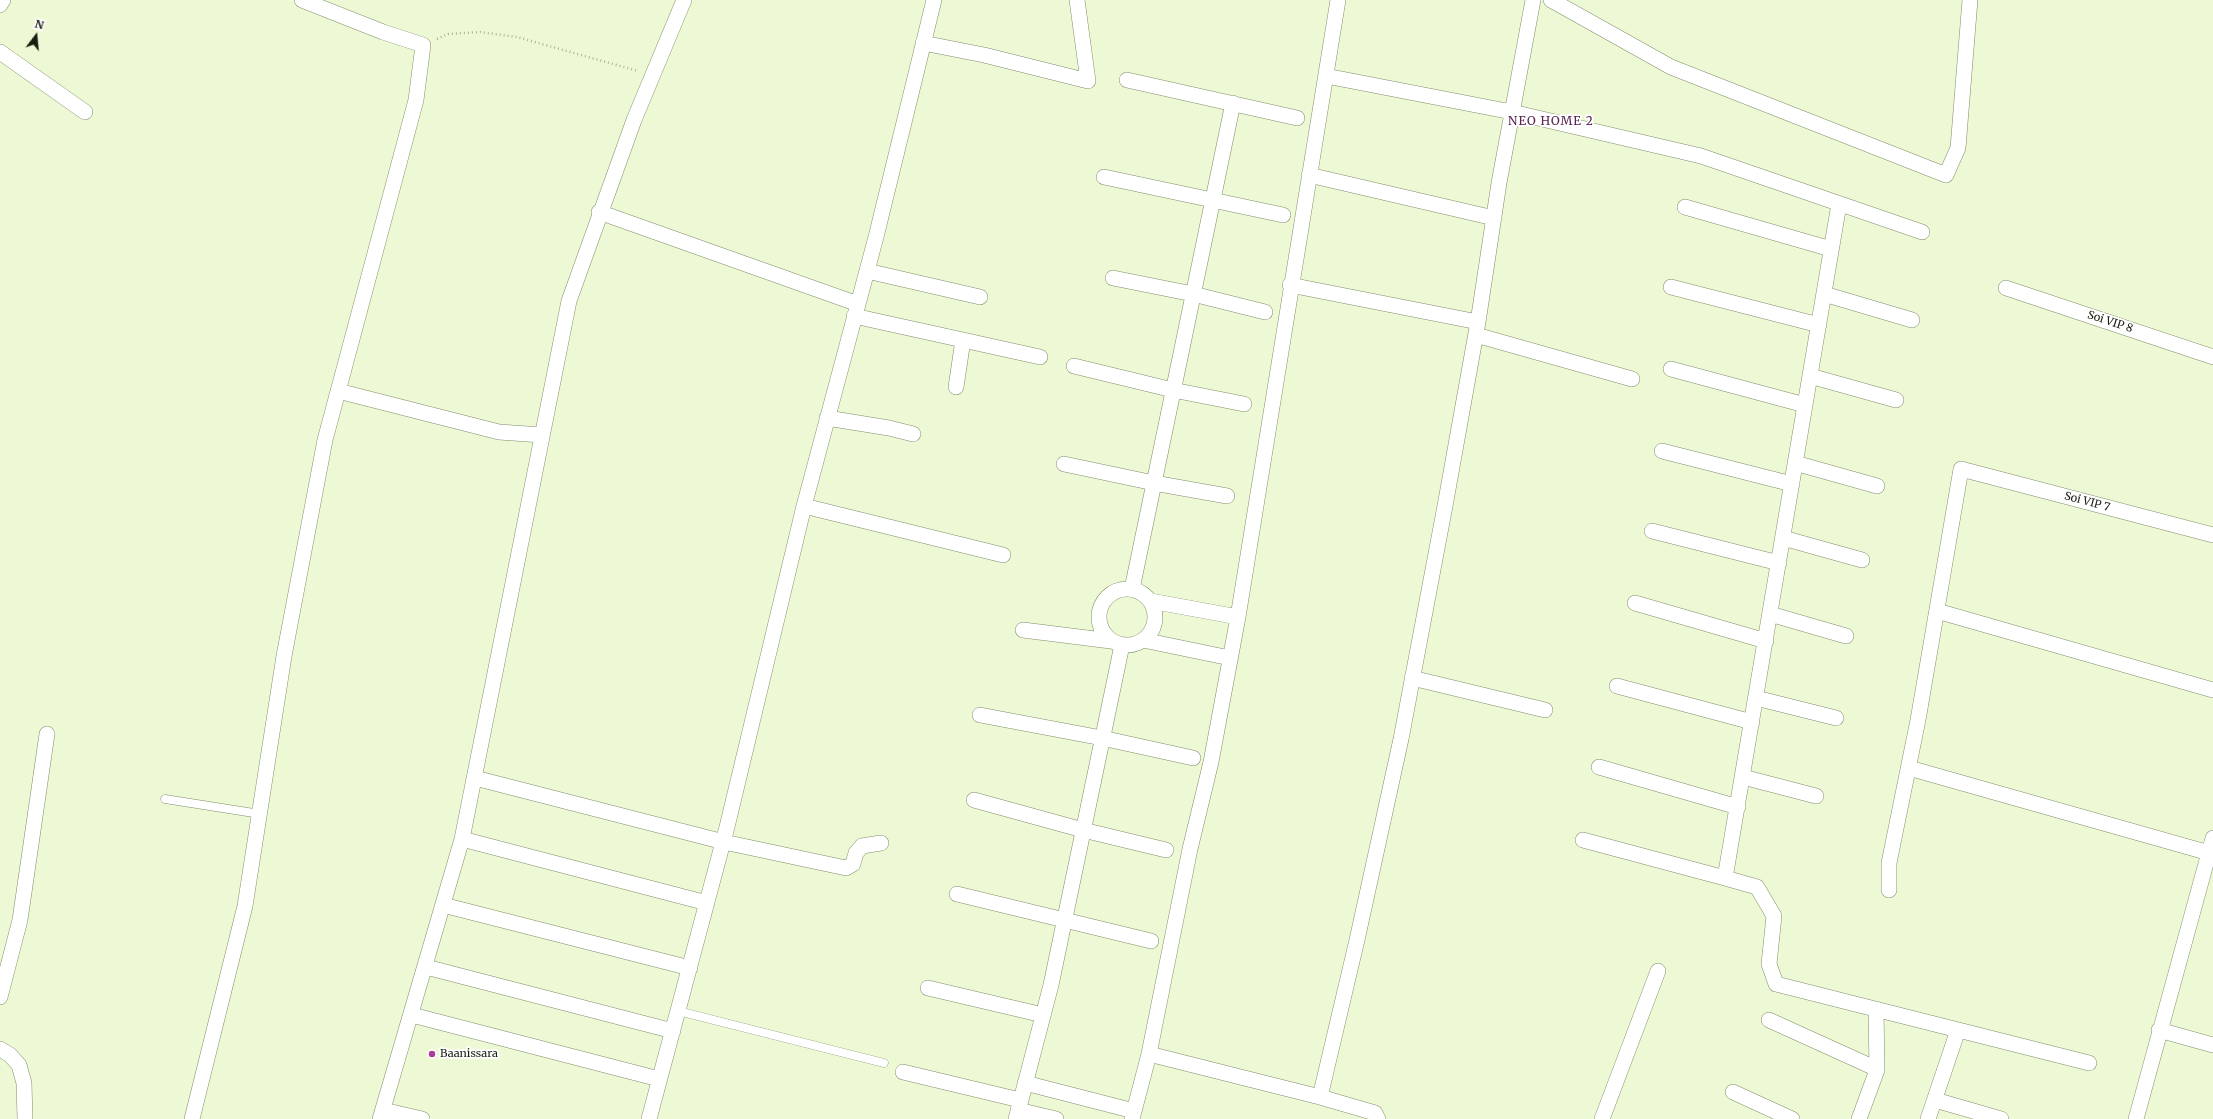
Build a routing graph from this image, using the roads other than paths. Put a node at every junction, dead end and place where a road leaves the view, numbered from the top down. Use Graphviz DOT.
graph roads {
  1 [pos="3,0"];
  2 [pos="302,0"];
  3 [pos="684,0"];
  4 [pos="934,0"];
  5 [pos="1077,0"];
  6 [pos="1338,0"];
  7 [pos="1533,0"];
  8 [pos="1551,0"];
  9 [pos="1970,0"];
  10 [pos="0,6"];
  11 [pos="923,43"];
  12 [pos="0,52"];
  13 [pos="1326,76"];
  14 [pos="1127,80"];
  15 [pos="1233,103"];
  16 [pos="85,112"];
  17 [pos="1512,112"];
  18 [pos="1297,118"];
  19 [pos="1309,175"];
  20 [pos="1104,177"];
  21 [pos="1212,200"];
  22 [pos="1839,204"];
  23 [pos="1685,207"];
  24 [pos="600,212"];
  25 [pos="1283,215"];
  26 [pos="1494,218"];
  27 [pos="1922,232"];
  28 [pos="1831,249"];
  29 [pos="867,271"];
  30 [pos="1113,278"];
  31 [pos="1290,285"];
  32 [pos="1671,286"];
  33 [pos="2006,288"];
  34 [pos="1193,294"];
  35 [pos="1824,294"];
  36 [pos="980,297"];
  37 [pos="856,310"];
  38 [pos="1265,312"];
  39 [pos="1912,320"];
  40 [pos="1819,325"];
  41 [pos="1477,329"];
  42 [pos="963,340"];
  43 [pos="1040,357"];
  44 [pos="2213,357"];
  45 [pos="1074,366"];
  46 [pos="1671,369"];
  47 [pos="1810,376"];
  48 [pos="1632,379"];
  49 [pos="956,387"];
  50 [pos="338,390"];
  51 [pos="1173,390"];
  52 [pos="1896,400"];
  53 [pos="1244,404"];
  54 [pos="1805,405"];
  55 [pos="827,418"];
  56 [pos="913,434"];
  57 [pos="542,435"];
  58 [pos="1662,451"];
  59 [pos="1064,464"];
  60 [pos="1796,464"];
  61 [pos="1154,484"];
  62 [pos="1792,484"];
  63 [pos="1877,486"];
  64 [pos="1227,496"];
  65 [pos="804,506"];
  66 [pos="1652,531"];
  67 [pos="2213,535"];
  68 [pos="1783,538"];
  69 [pos="1003,555"];
  70 [pos="1862,560"];
  71 [pos="1779,563"];
  72 [pos="1132,589"];
  73 [pos="1151,601"];
  74 [pos="1635,604"];
  75 [pos="1937,611"];
  76 [pos="1770,614"];
  77 [pos="1238,617"];
  78 [pos="1023,630"];
  79 [pos="1846,636"];
  80 [pos="1143,640"];
  81 [pos="1766,641"];
  82 [pos="1117,643"];
  83 [pos="1230,658"];
  84 [pos="1412,678"];
  85 [pos="1617,686"];
  86 [pos="2213,690"];
  87 [pos="1756,698"];
  88 [pos="1545,710"];
  89 [pos="980,715"];
  90 [pos="1836,718"];
  91 [pos="1752,722"];
  92 [pos="47,734"];
  93 [pos="1102,738"];
  94 [pos="1193,758"];
  95 [pos="1600,767"];
  96 [pos="1909,768"];
  97 [pos="1743,777"];
  98 [pos="474,778"];
  99 [pos="1816,796"];
  100 [pos="165,799"];
  101 [pos="974,800"];
  102 [pos="1738,807"];
  103 [pos="260,814"];
  104 [pos="1083,830"];
  105 [pos="2213,838"];
  106 [pos="462,839"];
  107 [pos="1583,840"];
  108 [pos="724,842"];
  109 [pos="881,843"];
  110 [pos="1166,850"];
  111 [pos="2211,854"];
  112 [pos="1725,878"];
  113 [pos="1889,890"];
  114 [pos="958,894"];
  115 [pos="707,903"];
  116 [pos="444,905"];
  117 [pos="1065,918"];
  118 [pos="1151,941"];
  119 [pos="426,967"];
  120 [pos="690,968"];
  121 [pos="1658,971"];
  122 [pos="928,988"];
  123 [pos="0,997"];
  124 [pos="1876,1009"];
  125 [pos="678,1011"];
  126 [pos="412,1015"];
  127 [pos="1043,1015"];
  128 [pos="1769,1020"];
  129 [pos="1958,1030"];
  130 [pos="2159,1030"];
  131 [pos="673,1031"];
  132 [pos="2213,1045"];
  133 [pos="0,1049"];
  134 [pos="1148,1054"];
  135 [pos="2089,1063"];
  136 [pos="884,1064"];
  137 [pos="1877,1069"];
  138 [pos="903,1072"];
  139 [pos="659,1079"];
  140 [pos="1025,1083"];
  141 [pos="1733,1092"];
  142 [pos="1320,1097"];
  143 [pos="1935,1100"];
  144 [pos="1018,1110"];
  145 [pos="382,1114"];
  146 [pos="1133,1115"];
  147 [pos="25,1119"];
  148 [pos="192,1119"];
  149 [pos="422,1119"];
  150 [pos="649,1119"];
  151 [pos="1056,1119"];
  152 [pos="1378,1119"];
  153 [pos="1602,1119"];
  154 [pos="1792,1119"];
  155 [pos="1858,1119"];
  156 [pos="1928,1119"];
  157 [pos="2001,1119"];
  158 [pos="2136,1119"];
  1 -- 10 [label="street"];
  2 -- 50 [label="street"];
  3 -- 24 [label="street"];
  4 -- 11 [label="street"];
  5 -- 11 [label="street"];
  6 -- 13 [label="street"];
  7 -- 17 [label="street"];
  8 -- 9 [label="street"];
  11 -- 29 [label="street"];
  12 -- 16 [label="street"];
  13 -- 17 [label="street"];
  13 -- 19 [label="street"];
  14 -- 15 [label="street"];
  15 -- 18 [label="street"];
  15 -- 21 [label="street"];
  17 -- 22 [label="street"];
  17 -- 26 [label="street"];
  19 -- 26 [label="street"];
  19 -- 31 [label="street"];
  20 -- 21 [label="street"];
  21 -- 25 [label="street"];
  21 -- 34 [label="street"];
  22 -- 27 [label="street"];
  22 -- 28 [label="street"];
  23 -- 28 [label="street"];
  24 -- 37 [label="street"];
  24 -- 57 [label="street"];
  26 -- 41 [label="street"];
  28 -- 35 [label="street"];
  29 -- 36 [label="street"];
  29 -- 37 [label="street"];
  30 -- 34 [label="street"];
  31 -- 41 [label="street"];
  31 -- 77 [label="street"];
  32 -- 40 [label="street"];
  33 -- 44 [label="street, Soi VIP 8"];
  34 -- 38 [label="street"];
  34 -- 51 [label="street"];
  35 -- 39 [label="street"];
  35 -- 40 [label="street"];
  37 -- 42 [label="street"];
  37 -- 55 [label="street"];
  40 -- 47 [label="street"];
  41 -- 48 [label="street"];
  41 -- 84 [label="street"];
  42 -- 43 [label="street"];
  42 -- 49 [label="street"];
  45 -- 51 [label="street"];
  46 -- 54 [label="street"];
  47 -- 52 [label="street"];
  47 -- 54 [label="street"];
  50 -- 57 [label="street"];
  50 -- 103 [label="street"];
  51 -- 53 [label="street"];
  51 -- 61 [label="street"];
  54 -- 60 [label="street"];
  55 -- 56 [label="street"];
  55 -- 65 [label="street"];
  57 -- 98 [label="street"];
  58 -- 62 [label="street"];
  59 -- 61 [label="street"];
  60 -- 62 [label="street"];
  60 -- 63 [label="street"];
  61 -- 64 [label="street"];
  61 -- 72 [label="street"];
  62 -- 68 [label="street"];
  65 -- 69 [label="street"];
  65 -- 108 [label="street"];
  66 -- 71 [label="street"];
  67 -- 75 [label="street, Soi VIP 7"];
  68 -- 70 [label="street"];
  68 -- 71 [label="street"];
  71 -- 76 [label="street"];
  72 -- 73 [label="street"];
  72 -- 82 [label="street"];
  73 -- 77 [label="street"];
  73 -- 80 [label="street"];
  74 -- 81 [label="street"];
  75 -- 86 [label="street"];
  75 -- 96 [label="street"];
  76 -- 79 [label="street"];
  76 -- 81 [label="street"];
  77 -- 83 [label="street"];
  78 -- 82 [label="street"];
  80 -- 82 [label="street"];
  80 -- 83 [label="street"];
  81 -- 87 [label="street"];
  82 -- 93 [label="street"];
  83 -- 134 [label="street"];
  84 -- 88 [label="street"];
  84 -- 142 [label="street"];
  85 -- 91 [label="street"];
  87 -- 90 [label="street"];
  87 -- 91 [label="street"];
  89 -- 93 [label="street"];
  91 -- 97 [label="street"];
  92 -- 123 [label="street"];
  93 -- 94 [label="street"];
  93 -- 104 [label="street"];
  95 -- 102 [label="street"];
  96 -- 111 [label="street"];
  96 -- 113 [label="street"];
  97 -- 99 [label="street"];
  97 -- 102 [label="street"];
  98 -- 106 [label="street"];
  98 -- 108 [label="street"];
  100 -- 103 [label="lane"];
  101 -- 104 [label="street"];
  102 -- 112 [label="street"];
  103 -- 148 [label="street"];
  104 -- 110 [label="street"];
  104 -- 117 [label="street"];
  105 -- 111 [label="street"];
  106 -- 115 [label="street"];
  106 -- 116 [label="street"];
  107 -- 112 [label="street"];
  108 -- 109 [label="street"];
  108 -- 115 [label="street"];
  111 -- 130 [label="street"];
  112 -- 124 [label="street"];
  114 -- 117 [label="street"];
  115 -- 120 [label="street"];
  116 -- 119 [label="street"];
  116 -- 120 [label="street"];
  117 -- 118 [label="street"];
  117 -- 127 [label="street"];
  119 -- 126 [label="street"];
  119 -- 131 [label="street"];
  120 -- 125 [label="street"];
  121 -- 153 [label="street"];
  122 -- 127 [label="street"];
  124 -- 129 [label="street"];
  124 -- 137 [label="street"];
  125 -- 131 [label="street"];
  125 -- 136 [label="lane"];
  126 -- 139 [label="street"];
  126 -- 145 [label="street"];
  127 -- 140 [label="street"];
  128 -- 137 [label="street"];
  129 -- 135 [label="street"];
  129 -- 143 [label="street"];
  130 -- 132 [label="street"];
  130 -- 158 [label="street"];
  131 -- 139 [label="street"];
  133 -- 147 [label="street"];
  134 -- 142 [label="street"];
  134 -- 146 [label="street"];
  137 -- 155 [label="street"];
  138 -- 144 [label="street"];
  139 -- 150 [label="street"];
  140 -- 144 [label="street"];
  140 -- 146 [label="street"];
  141 -- 154 [label="street"];
  142 -- 152 [label="street"];
  143 -- 156 [label="street"];
  143 -- 157 [label="street"];
  144 -- 151 [label="street"];
  145 -- 149 [label="street"];
}
